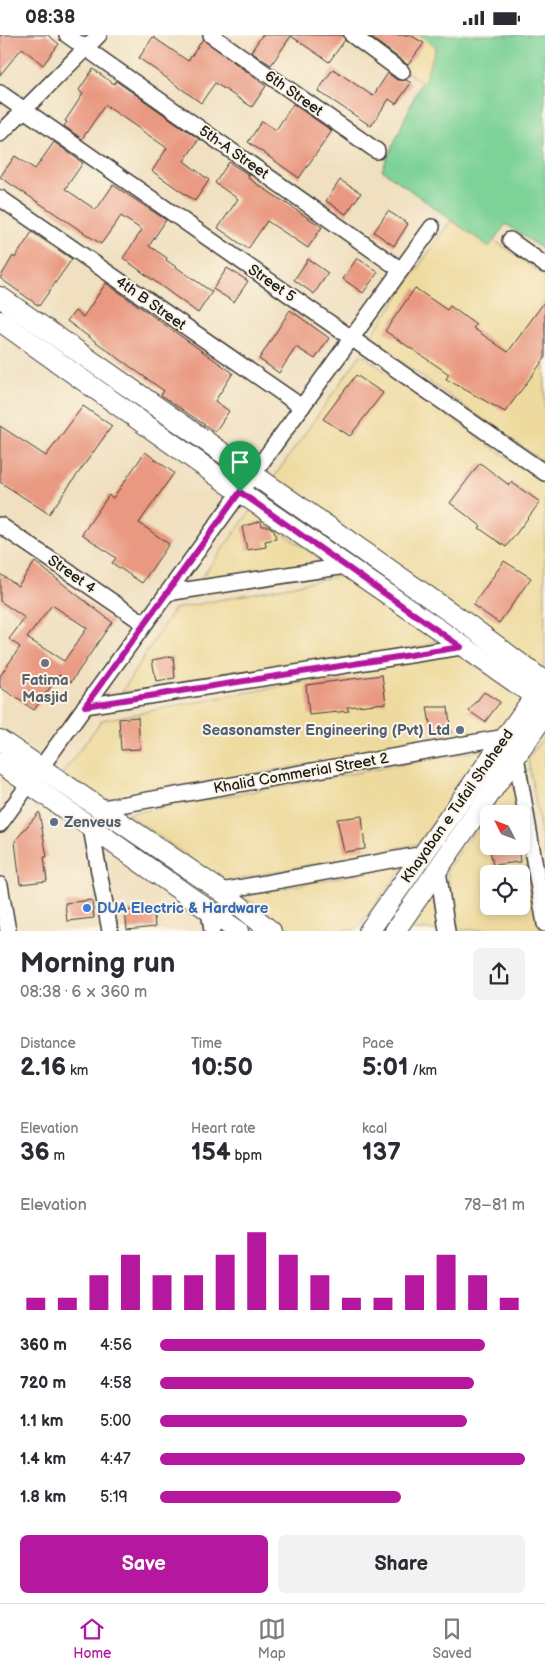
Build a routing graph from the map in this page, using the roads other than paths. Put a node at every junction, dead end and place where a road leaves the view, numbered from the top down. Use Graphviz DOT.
graph roads {
  1 [pos="67,35"];
  2 [pos="99,35"];
  3 [pos="211,35"];
  4 [pos="352,35"];
  5 [pos="86,48"];
  6 [pos="402,72"];
  7 [pos="0,93"];
  8 [pos="24,110"];
  9 [pos="0,134"];
  10 [pos="377,151"];
  11 [pos="0,198"];
  12 [pos="432,227"];
  13 [pos="510,241"];
  14 [pos="545,265"];
  15 [pos="401,270"];
  16 [pos="0,297"];
  17 [pos="0,321"];
  18 [pos="352,338"];
  19 [pos="302,407"];
  20 [pos="545,473"];
  21 [pos="252,476"];
  22 [pos="240,492"];
  23 [pos="0,525"];
  24 [pos="346,566"];
  25 [pos="167,593"];
  26 [pos="145,624"];
  27 [pos="461,647"];
  28 [pos="543,689"];
  29 [pos="85,706"];
  30 [pos="545,714"];
  31 [pos="505,737"];
  32 [pos="0,740"];
  33 [pos="516,756"];
  34 [pos="0,763"];
  35 [pos="34,777"];
  36 [pos="97,809"];
  37 [pos="0,824"];
  38 [pos="91,828"];
  39 [pos="424,855"];
  40 [pos="438,870"];
  41 [pos="0,885"];
  42 [pos="221,891"];
  43 [pos="209,911"];
  44 [pos="545,923"];
  45 [pos="8,931"];
  46 [pos="110,931"];
  47 [pos="212,931"];
  48 [pos="238,931"];
  49 [pos="271,931"];
  50 [pos="369,931"];
  51 [pos="395,931"];
  52 [pos="447,931"];
  1 -- 5 [label="street, 5th-A Street"];
  2 -- 5 [label="street"];
  3 -- 10 [label="street, 6th Street"];
  4 -- 6 [label="street"];
  5 -- 8 [label="street"];
  5 -- 15 [label="street, 5th-A Street"];
  7 -- 8 [label="street, Street 5"];
  8 -- 9 [label="street"];
  8 -- 18 [label="street, Street 5"];
  11 -- 19 [label="street, 4th B Street"];
  12 -- 15 [label="street"];
  13 -- 14 [label="street"];
  15 -- 18 [label="street"];
  16 -- 21 [label="street"];
  17 -- 22 [label="street"];
  18 -- 19 [label="street"];
  18 -- 20 [label="street, Street 5"];
  19 -- 21 [label="street"];
  21 -- 22 [label="street"];
  21 -- 28 [label="street"];
  22 -- 24 [label="street"];
  22 -- 25 [label="street"];
  23 -- 26 [label="street, Street 4"];
  24 -- 25 [label="street"];
  24 -- 27 [label="street"];
  25 -- 26 [label="street"];
  26 -- 29 [label="street"];
  27 -- 28 [label="street"];
  27 -- 29 [label="street"];
  28 -- 31 [label="street, Khayaban e Tufail Shaheed"];
  29 -- 35 [label="street"];
  30 -- 33 [label="street, Khayaban e Tufail Shaheed"];
  31 -- 36 [label="street, Khalid Commerial Street 2"];
  31 -- 39 [label="street, Khayaban e Tufail Shaheed"];
  32 -- 35 [label="street"];
  33 -- 40 [label="street, Khayaban e Tufail Shaheed"];
  33 -- 44 [label="street"];
  34 -- 35 [label="street"];
  35 -- 36 [label="street"];
  35 -- 37 [label="street"];
  35 -- 38 [label="street"];
  36 -- 42 [label="street"];
  38 -- 43 [label="street"];
  38 -- 46 [label="street"];
  39 -- 42 [label="street"];
  39 -- 50 [label="street, Khayaban e Tufail Shaheed"];
  40 -- 51 [label="street, Khayaban e Tufail Shaheed"];
  40 -- 52 [label="street"];
  41 -- 45 [label="street"];
  42 -- 49 [label="street"];
  43 -- 47 [label="street"];
  43 -- 48 [label="street"];
}
